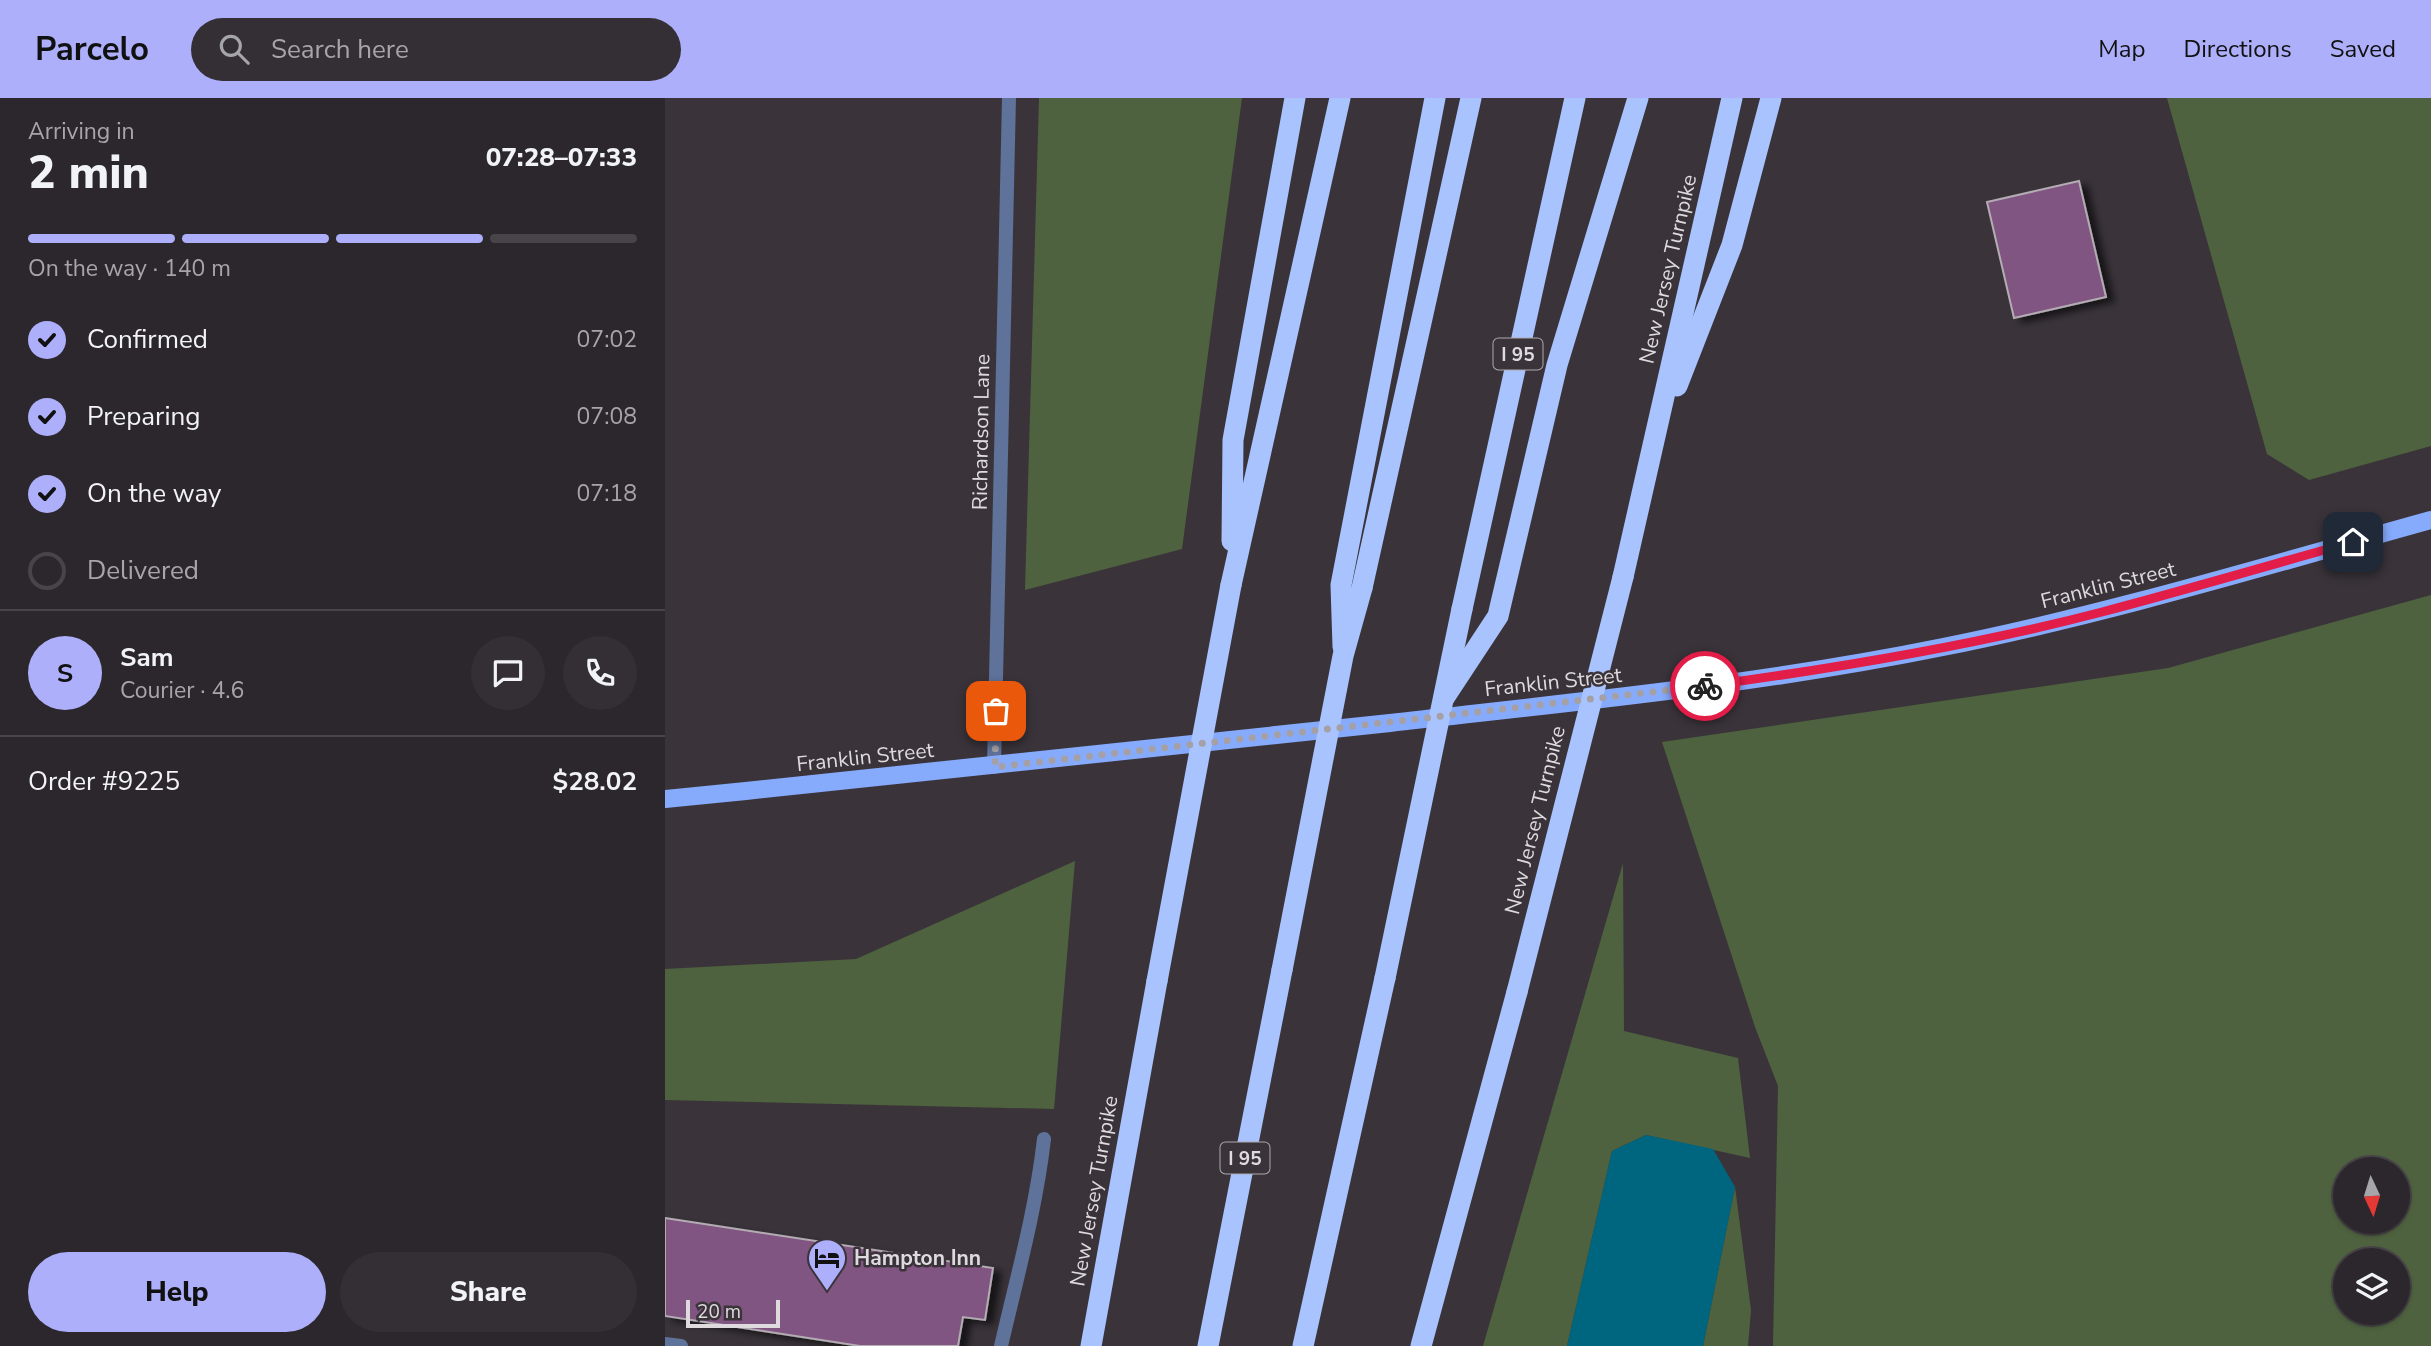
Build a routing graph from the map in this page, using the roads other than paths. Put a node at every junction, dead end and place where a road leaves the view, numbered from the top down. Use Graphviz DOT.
graph roads {
  1 [pos="1009,98"];
  2 [pos="1295,98"];
  3 [pos="1340,98"];
  4 [pos="1434,98"];
  5 [pos="1471,98"];
  6 [pos="1574,98"];
  7 [pos="1638,98"];
  8 [pos="1732,98"];
  9 [pos="1772,98"];
  10 [pos="1647,463"];
  11 [pos="2431,520"];
  12 [pos="1231,585"];
  13 [pos="1352,587"];
  14 [pos="1443,699"];
  15 [pos="995,767"];
  16 [pos="665,799"];
  17 [pos="1044,1139"];
  18 [pos="665,1343"];
  19 [pos="681,1346"];
  20 [pos="1000,1346"];
  21 [pos="1091,1346"];
  22 [pos="1209,1346"];
  23 [pos="1303,1346"];
  24 [pos="1421,1346"];
  1 -- 15 [label="street, Richardson Lane"];
  2 -- 12 [label="highway"];
  3 -- 12 [label="highway, New Jersey Turnpike"];
  4 -- 13 [label="highway"];
  5 -- 13 [label="highway, I 95"];
  6 -- 14 [label="highway, I 95, bridge"];
  7 -- 14 [label="highway"];
  8 -- 10 [label="highway, New Jersey Turnpike"];
  9 -- 10 [label="highway"];
  10 -- 24 [label="highway, New Jersey Turnpike, bridge"];
  11 -- 15 [label="main road, Franklin Street"];
  12 -- 21 [label="highway, New Jersey Turnpike, bridge"];
  13 -- 22 [label="highway, I 95, bridge"];
  14 -- 23 [label="highway, I 95, bridge"];
  15 -- 16 [label="main road, Franklin Street"];
  17 -- 20 [label="street"];
  18 -- 19 [label="street"];
}
